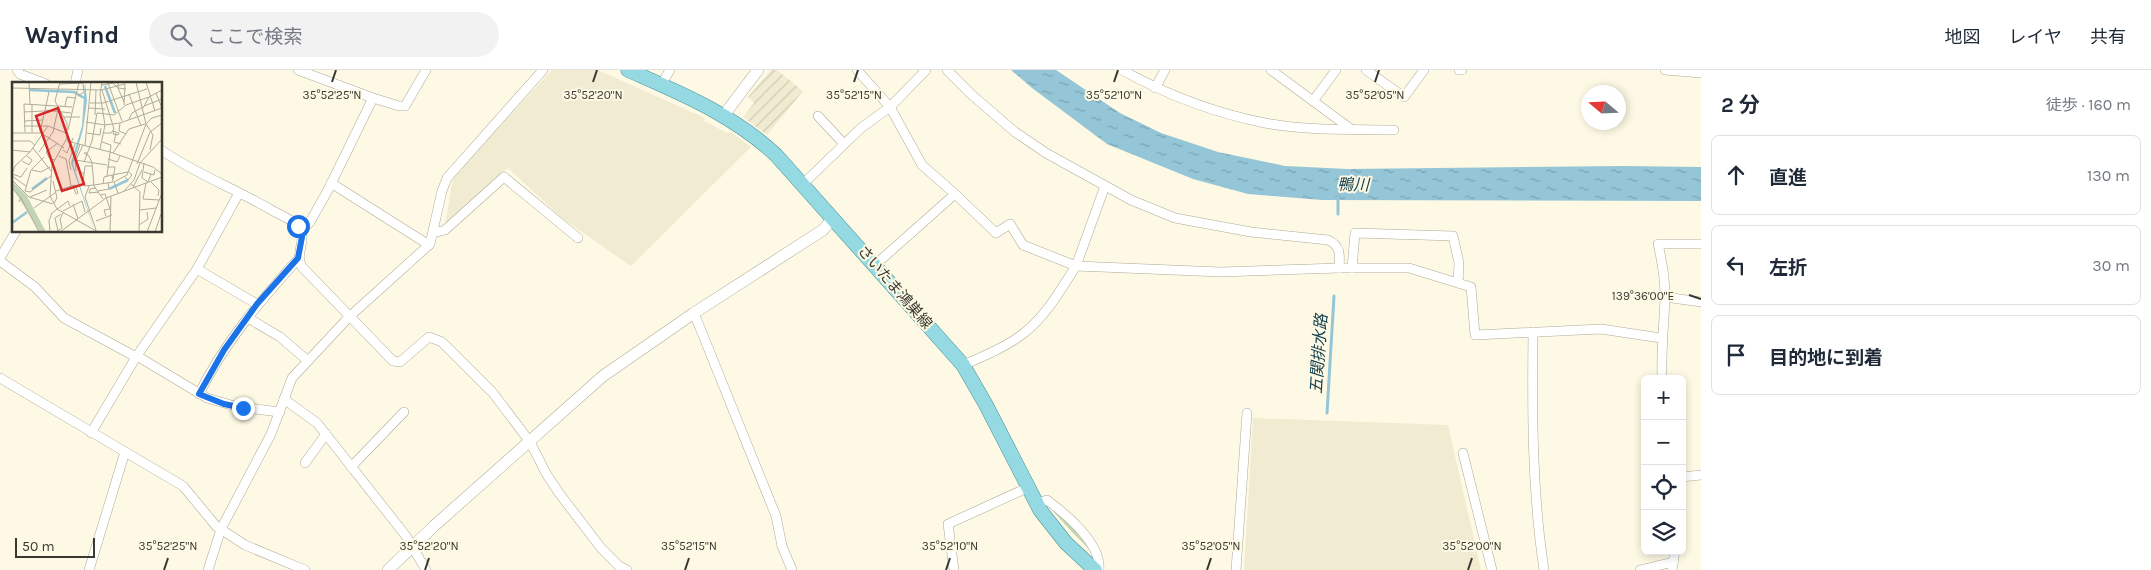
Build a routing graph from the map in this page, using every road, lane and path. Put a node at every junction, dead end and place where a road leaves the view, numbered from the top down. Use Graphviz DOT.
graph roads {
  1 [pos="17,70"];
  2 [pos="298,70"];
  3 [pos="426,70"];
  4 [pos="543,70"];
  5 [pos="628,70"];
  6 [pos="670,70"];
  7 [pos="758,70"];
  8 [pos="856,70"];
  9 [pos="926,70"];
  10 [pos="948,70"];
  11 [pos="1122,70"];
  12 [pos="1165,70"];
  13 [pos="1271,70"];
  14 [pos="1336,70"];
  15 [pos="1366,70"];
  16 [pos="1424,70"];
  17 [pos="1665,70"];
  18 [pos="1701,73"];
  19 [pos="41,82"];
  20 [pos="661,84"];
  21 [pos="1154,88"];
  22 [pos="373,98"];
  23 [pos="1314,101"];
  24 [pos="890,107"];
  25 [pos="724,114"];
  26 [pos="818,116"];
  27 [pos="1352,129"];
  28 [pos="1394,130"];
  29 [pos="844,144"];
  30 [pos="162,151"];
  31 [pos="331,183"];
  32 [pos="803,184"];
  33 [pos="1105,186"];
  34 [pos="239,193"];
  35 [pos="954,194"];
  36 [pos="833,218"];
  37 [pos="301,230"];
  38 [pos="15,232"];
  39 [pos="433,233"];
  40 [pos="578,238"];
  41 [pos="1701,244"];
  42 [pos="429,245"];
  43 [pos="298,258"];
  44 [pos="0,260"];
  45 [pos="875,265"];
  46 [pos="1076,266"];
  47 [pos="1339,268"];
  48 [pos="1352,268"];
  49 [pos="197,270"];
  50 [pos="1458,283"];
  51 [pos="1665,297"];
  52 [pos="1701,302"];
  53 [pos="257,304"];
  54 [pos="694,313"];
  55 [pos="248,318"];
  56 [pos="349,318"];
  57 [pos="1533,332"];
  58 [pos="1661,338"];
  59 [pos="137,356"];
  60 [pos="307,360"];
  61 [pos="963,365"];
  62 [pos="1662,375"];
  63 [pos="0,378"];
  64 [pos="199,394"];
  65 [pos="284,399"];
  66 [pos="280,412"];
  67 [pos="404,412"];
  68 [pos="1247,414"];
  69 [pos="91,433"];
  70 [pos="326,434"];
  71 [pos="530,442"];
  72 [pos="125,452"];
  73 [pos="1463,453"];
  74 [pos="305,463"];
  75 [pos="351,467"];
  76 [pos="1701,475"];
  77 [pos="1686,477"];
  78 [pos="1027,488"];
  79 [pos="221,529"];
  80 [pos="412,546"];
  81 [pos="1672,566"];
  82 [pos="89,570"];
  83 [pos="208,570"];
  84 [pos="305,570"];
  85 [pos="388,570"];
  86 [pos="426,570"];
  87 [pos="627,570"];
  88 [pos="792,570"];
  89 [pos="954,570"];
  90 [pos="1097,570"];
  91 [pos="1236,570"];
  92 [pos="1492,570"];
  93 [pos="1544,570"];
  94 [pos="1640,570"];
  1 -- 19 [label="street"];
  2 -- 22 [label="street"];
  3 -- 22 [label="street"];
  4 -- 39 [label="street"];
  5 -- 20 [label="main road, さいたま鴻巣線"];
  6 -- 20 [label="street"];
  7 -- 25 [label="street"];
  8 -- 24 [label="street"];
  9 -- 24 [label="street"];
  10 -- 33 [label="street"];
  11 -- 21 [label="street"];
  12 -- 21 [label="street"];
  13 -- 23 [label="street"];
  14 -- 23 [label="street"];
  15 -- 16 [label="street"];
  17 -- 18 [label="street"];
  20 -- 25 [label="main road, さいたま鴻巣線"];
  21 -- 27 [label="street"];
  22 -- 31 [label="street"];
  23 -- 27 [label="street"];
  24 -- 29 [label="street"];
  24 -- 35 [label="street"];
  25 -- 32 [label="main road, さいたま鴻巣線"];
  26 -- 29 [label="street"];
  27 -- 28 [label="street"];
  29 -- 32 [label="street"];
  30 -- 34 [label="street"];
  31 -- 37 [label="street"];
  31 -- 42 [label="street"];
  32 -- 36 [label="main road, さいたま鴻巣線"];
  33 -- 46 [label="street"];
  33 -- 47 [label="street"];
  34 -- 37 [label="street"];
  34 -- 49 [label="street"];
  35 -- 45 [label="street"];
  35 -- 46 [label="street"];
  36 -- 45 [label="main road, さいたま鴻巣線"];
  36 -- 54 [label="street"];
  37 -- 43 [label="street"];
  38 -- 44 [label="street"];
  39 -- 40 [label="street"];
  39 -- 42 [label="street"];
  41 -- 51 [label="street"];
  42 -- 56 [label="street"];
  43 -- 53 [label="street"];
  43 -- 56 [label="street"];
  44 -- 59 [label="street"];
  45 -- 61 [label="main road, さいたま鴻巣線"];
  46 -- 47 [label="street"];
  46 -- 61 [label="street"];
  47 -- 48 [label="street"];
  48 -- 50 [label="street"];
  48 -- 50 [label="street"];
  49 -- 53 [label="street"];
  49 -- 59 [label="street"];
  50 -- 57 [label="street"];
  51 -- 52 [label="street"];
  51 -- 58 [label="street"];
  53 -- 55 [label="street"];
  54 -- 71 [label="street"];
  54 -- 88 [label="street"];
  55 -- 60 [label="street"];
  55 -- 64 [label="street"];
  56 -- 60 [label="street"];
  56 -- 71 [label="street"];
  57 -- 58 [label="street"];
  57 -- 93 [label="street"];
  58 -- 62 [label="street"];
  59 -- 64 [label="street"];
  59 -- 69 [label="street"];
  60 -- 65 [label="street"];
  61 -- 78 [label="main road, さいたま鴻巣線"];
  63 -- 69 [label="street"];
  64 -- 66 [label="street"];
  65 -- 66 [label="street"];
  65 -- 70 [label="street"];
  66 -- 79 [label="street"];
  67 -- 75 [label="street"];
  68 -- 91 [label="street"];
  69 -- 72 [label="street"];
  70 -- 74 [label="street"];
  70 -- 75 [label="street"];
  71 -- 80 [label="street"];
  71 -- 87 [label="street"];
  72 -- 79 [label="street"];
  72 -- 82 [label="street"];
  73 -- 92 [label="street"];
  75 -- 80 [label="street"];
  76 -- 77 [label="street"];
  78 -- 89 [label="street"];
  78 -- 90 [label="main road, さいたま鴻巣線"];
  79 -- 83 [label="street"];
  79 -- 84 [label="street"];
  80 -- 85 [label="street"];
  80 -- 86 [label="street"];
  81 -- 94 [label="street"];
}
